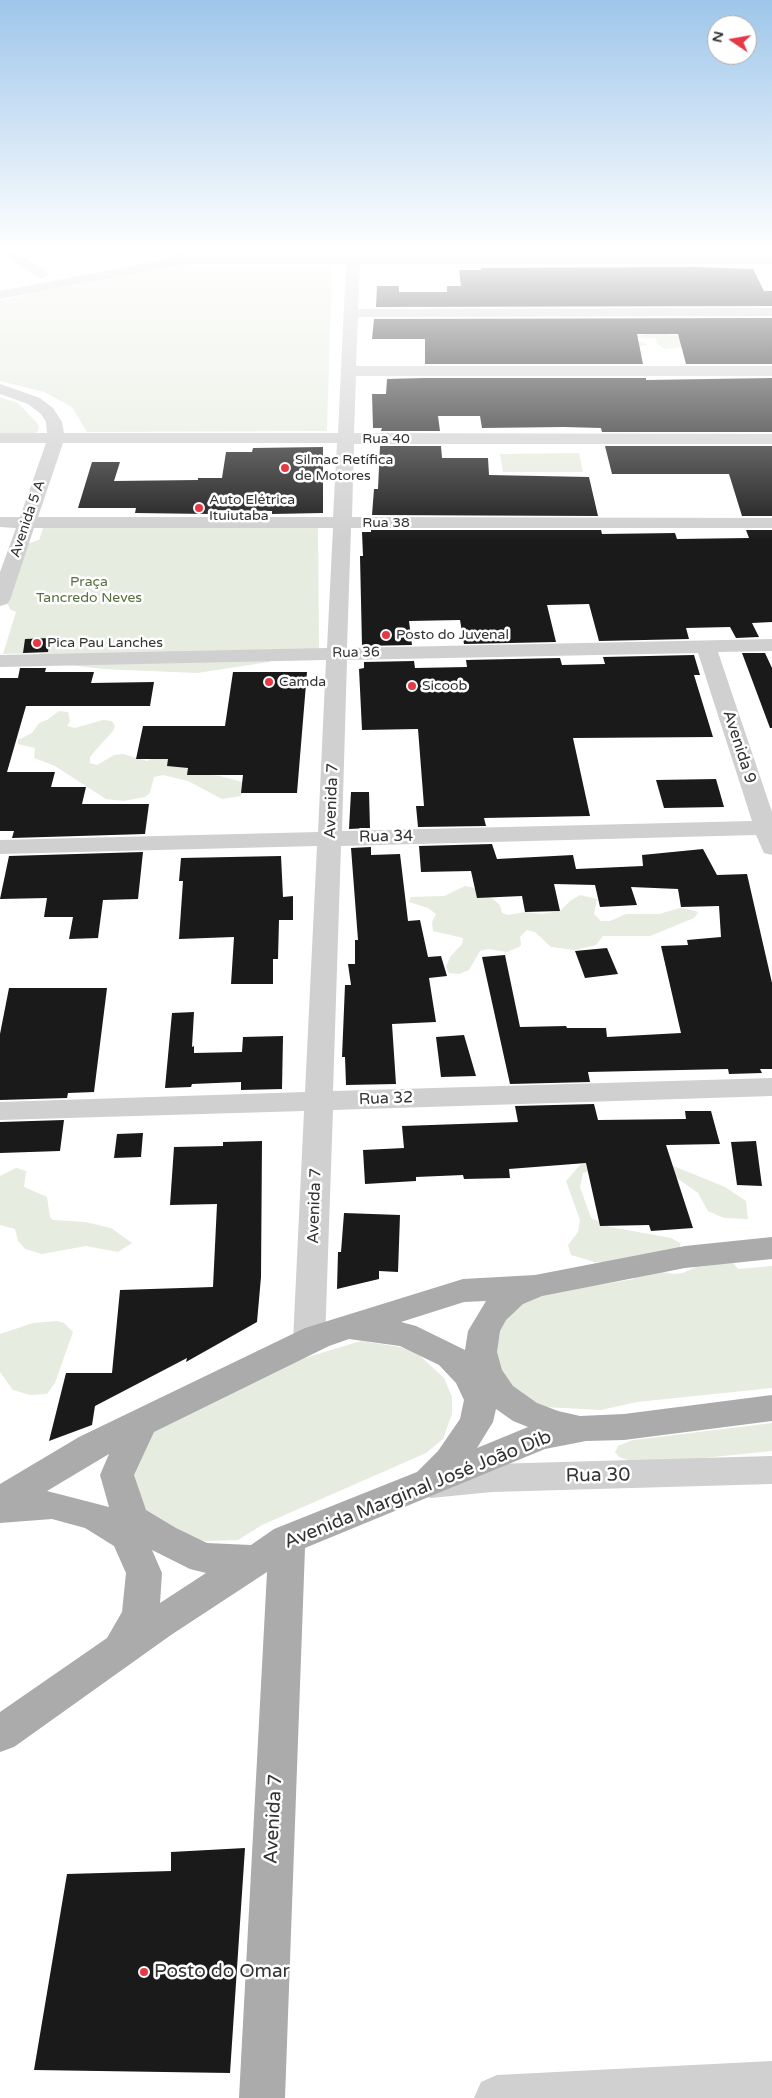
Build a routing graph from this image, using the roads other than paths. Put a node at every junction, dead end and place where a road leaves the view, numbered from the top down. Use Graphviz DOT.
graph roads {
  1 [pos="349,346"];
  2 [pos="349,371"];
  3 [pos="772,371"];
  4 [pos="0,389"];
  5 [pos="0,438"];
  6 [pos="56,438"];
  7 [pos="346,439"];
  8 [pos="772,439"];
  9 [pos="0,522"];
  10 [pos="27,522"];
  11 [pos="343,522"];
  12 [pos="772,524"];
  13 [pos="0,600"];
  14 [pos="772,645"];
  15 [pos="706,646"];
  16 [pos="338,654"];
  17 [pos="0,661"];
  18 [pos="770,835"];
  19 [pos="330,839"];
  20 [pos="0,847"];
  21 [pos="772,1087"];
  22 [pos="319,1101"];
  23 [pos="0,1111"];
  24 [pos="772,1248"];
  25 [pos="535,1286"];
  26 [pos="347,1328"];
  27 [pos="309,1341"];
  28 [pos="772,1408"];
  29 [pos="142,1422"];
  30 [pos="586,1428"];
  31 [pos="772,1470"];
  32 [pos="424,1485"];
  33 [pos="0,1502"];
  34 [pos="0,1509"];
  35 [pos="272,1550"];
  36 [pos="120,1650"];
  37 [pos="0,1734"];
  38 [pos="772,2084"];
  39 [pos="262,2098"];
  40 [pos="497,2098"];
  1 -- 2 [label="street, Avenida 7"];
  2 -- 3 [label="street"];
  2 -- 7 [label="street, Avenida 7"];
  4 -- 6 [label="street"];
  5 -- 6 [label="street, Rua 40"];
  6 -- 7 [label="street, Rua 40"];
  6 -- 10 [label="street, Avenida 5 A"];
  7 -- 8 [label="street, Rua 40"];
  7 -- 11 [label="street, Avenida 7"];
  9 -- 10 [label="street, Rua 38"];
  10 -- 11 [label="street, Rua 38"];
  10 -- 13 [label="street, Avenida 5 A"];
  11 -- 12 [label="street, Rua 38"];
  11 -- 16 [label="street, Avenida 7"];
  14 -- 15 [label="street, Rua 36"];
  15 -- 16 [label="street, Rua 36"];
  15 -- 18 [label="street, Avenida 9"];
  16 -- 17 [label="street, Rua 36"];
  16 -- 19 [label="street, Avenida 7"];
  18 -- 19 [label="street, Rua 34"];
  19 -- 20 [label="street, Rua 34"];
  19 -- 22 [label="street, Avenida 7"];
  21 -- 22 [label="street, Rua 32"];
  22 -- 23 [label="street, Rua 32"];
  22 -- 27 [label="street, Avenida 7"];
  24 -- 25 [label="main road"];
  25 -- 26 [label="main road"];
  25 -- 30 [label="main road"];
  26 -- 27 [label="main road"];
  26 -- 32 [label="main road"];
  27 -- 29 [label="main road"];
  28 -- 30 [label="main road, Avenida Marginal José João Dib"];
  29 -- 33 [label="main road"];
  29 -- 35 [label="main road"];
  30 -- 32 [label="main road, Avenida Marginal José João Dib"];
  31 -- 32 [label="street, Rua 30"];
  32 -- 35 [label="main road, Avenida Marginal José João Dib"];
  34 -- 36 [label="main road"];
  35 -- 36 [label="main road, Avenida Marginal José João Dib"];
  35 -- 39 [label="main road, Avenida 7"];
  36 -- 37 [label="main road, Avenida Marginal José João Dib"];
  38 -- 40 [label="street"];
}
